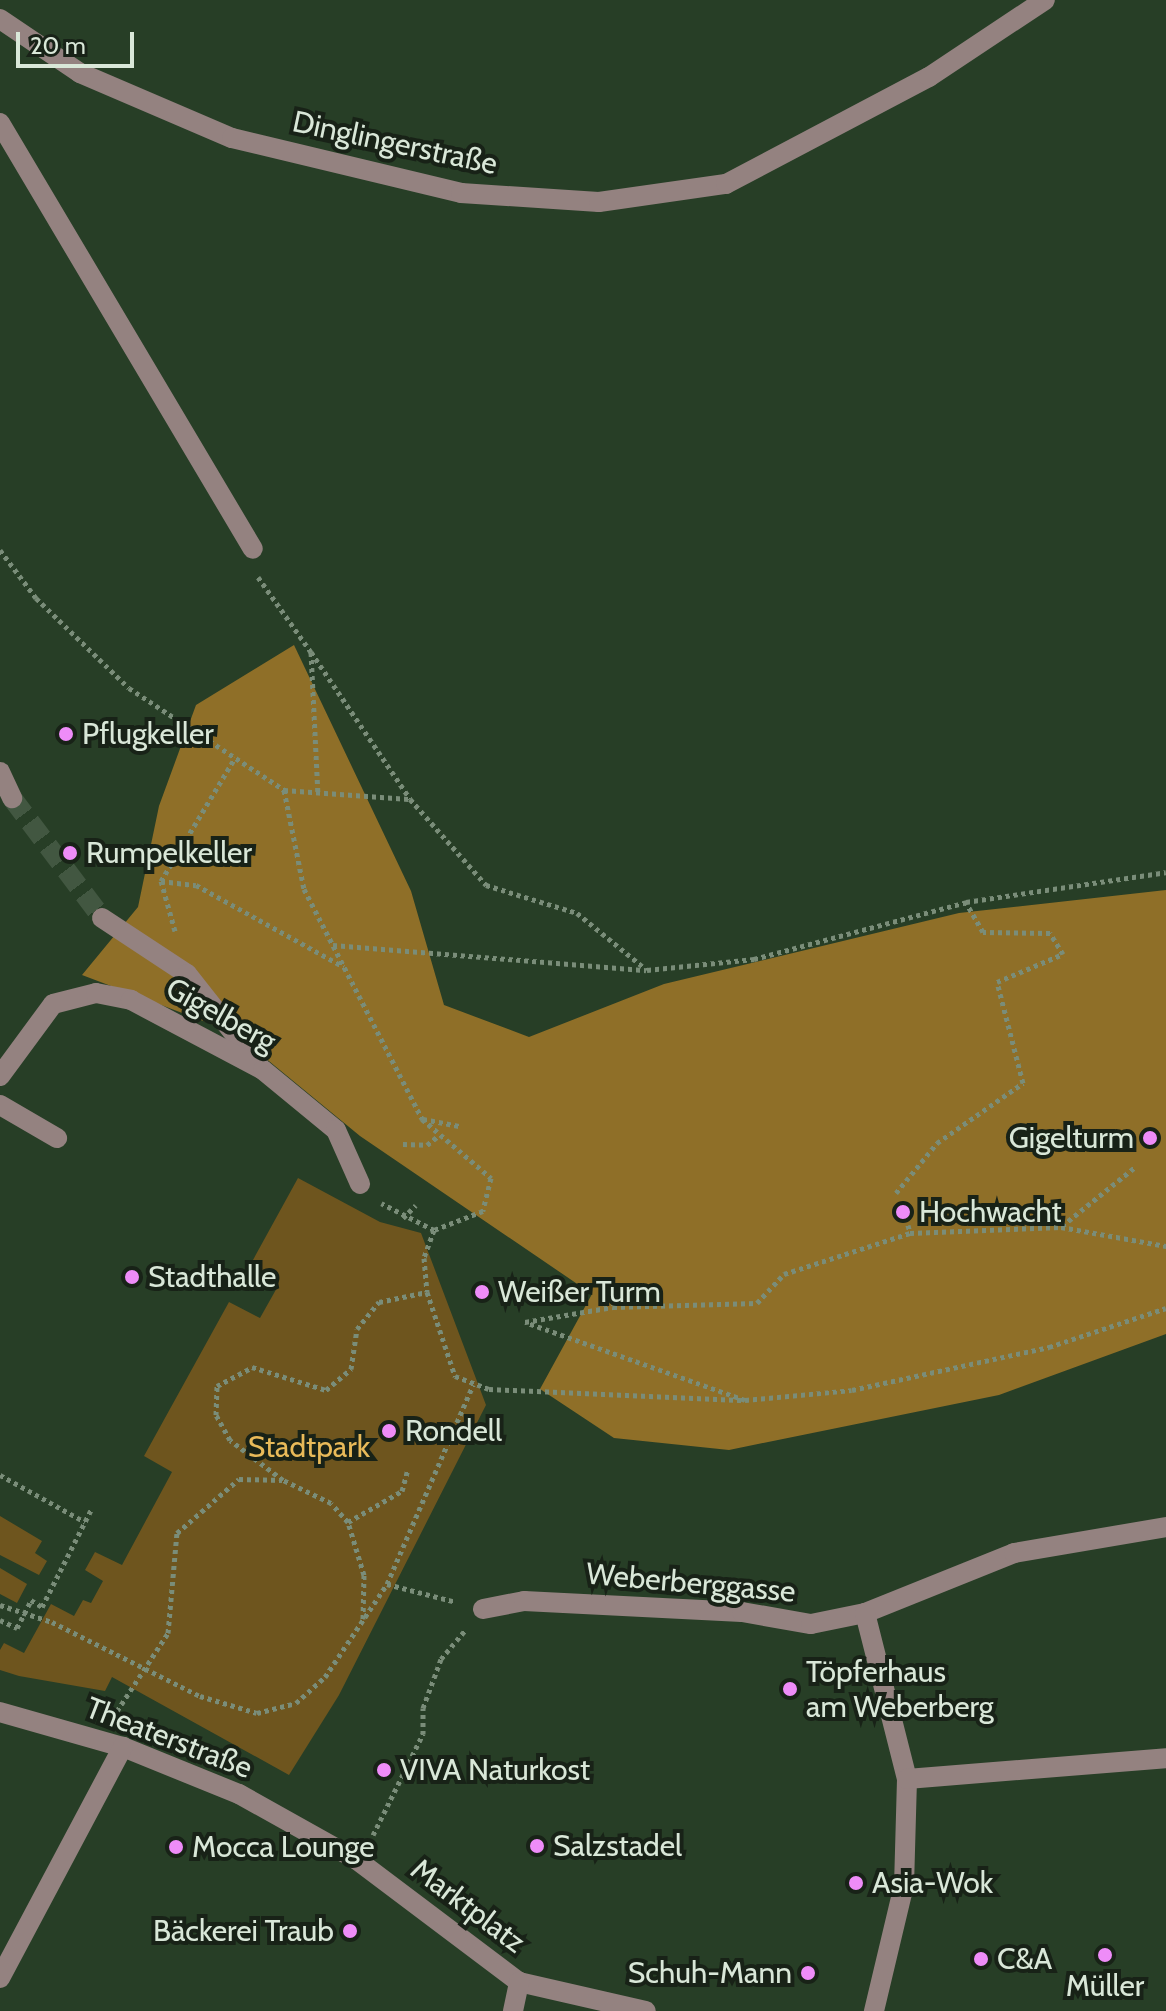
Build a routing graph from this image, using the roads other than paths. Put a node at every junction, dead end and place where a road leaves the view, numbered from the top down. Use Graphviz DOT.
graph roads {
  1 [pos="1045,0"];
  2 [pos="0,19"];
  3 [pos="0,123"];
  4 [pos="253,549"];
  5 [pos="0,772"];
  6 [pos="12,798"];
  7 [pos="102,918"];
  8 [pos="263,1070"];
  9 [pos="0,1076"];
  10 [pos="0,1105"];
  11 [pos="57,1138"];
  12 [pos="360,1184"];
  13 [pos="1165,1533"];
  14 [pos="483,1609"];
  15 [pos="865,1613"];
  16 [pos="0,1712"];
  17 [pos="123,1747"];
  18 [pos="1166,1758"];
  19 [pos="907,1779"];
  20 [pos="311,1834"];
  21 [pos="0,1978"];
  22 [pos="519,1982"];
  23 [pos="513,2011"];
  24 [pos="646,2011"];
  25 [pos="874,2011"];
  1 -- 2 [label="street, Dinglingerstraße"];
  3 -- 4 [label="street"];
  5 -- 6 [label="street"];
  7 -- 8 [label="street"];
  8 -- 9 [label="street, Gigelberg"];
  8 -- 12 [label="street, Gigelberg"];
  10 -- 11 [label="street"];
  13 -- 15 [label="street, Weberberggasse"];
  14 -- 15 [label="street, Weberberggasse"];
  15 -- 19 [label="street"];
  16 -- 17 [label="street, Theaterstraße"];
  17 -- 20 [label="street, Theaterstraße"];
  17 -- 21 [label="street"];
  18 -- 19 [label="street"];
  19 -- 25 [label="street"];
  20 -- 22 [label="street, Marktplatz"];
  22 -- 23 [label="street"];
  22 -- 24 [label="street, Marktplatz"];
}
